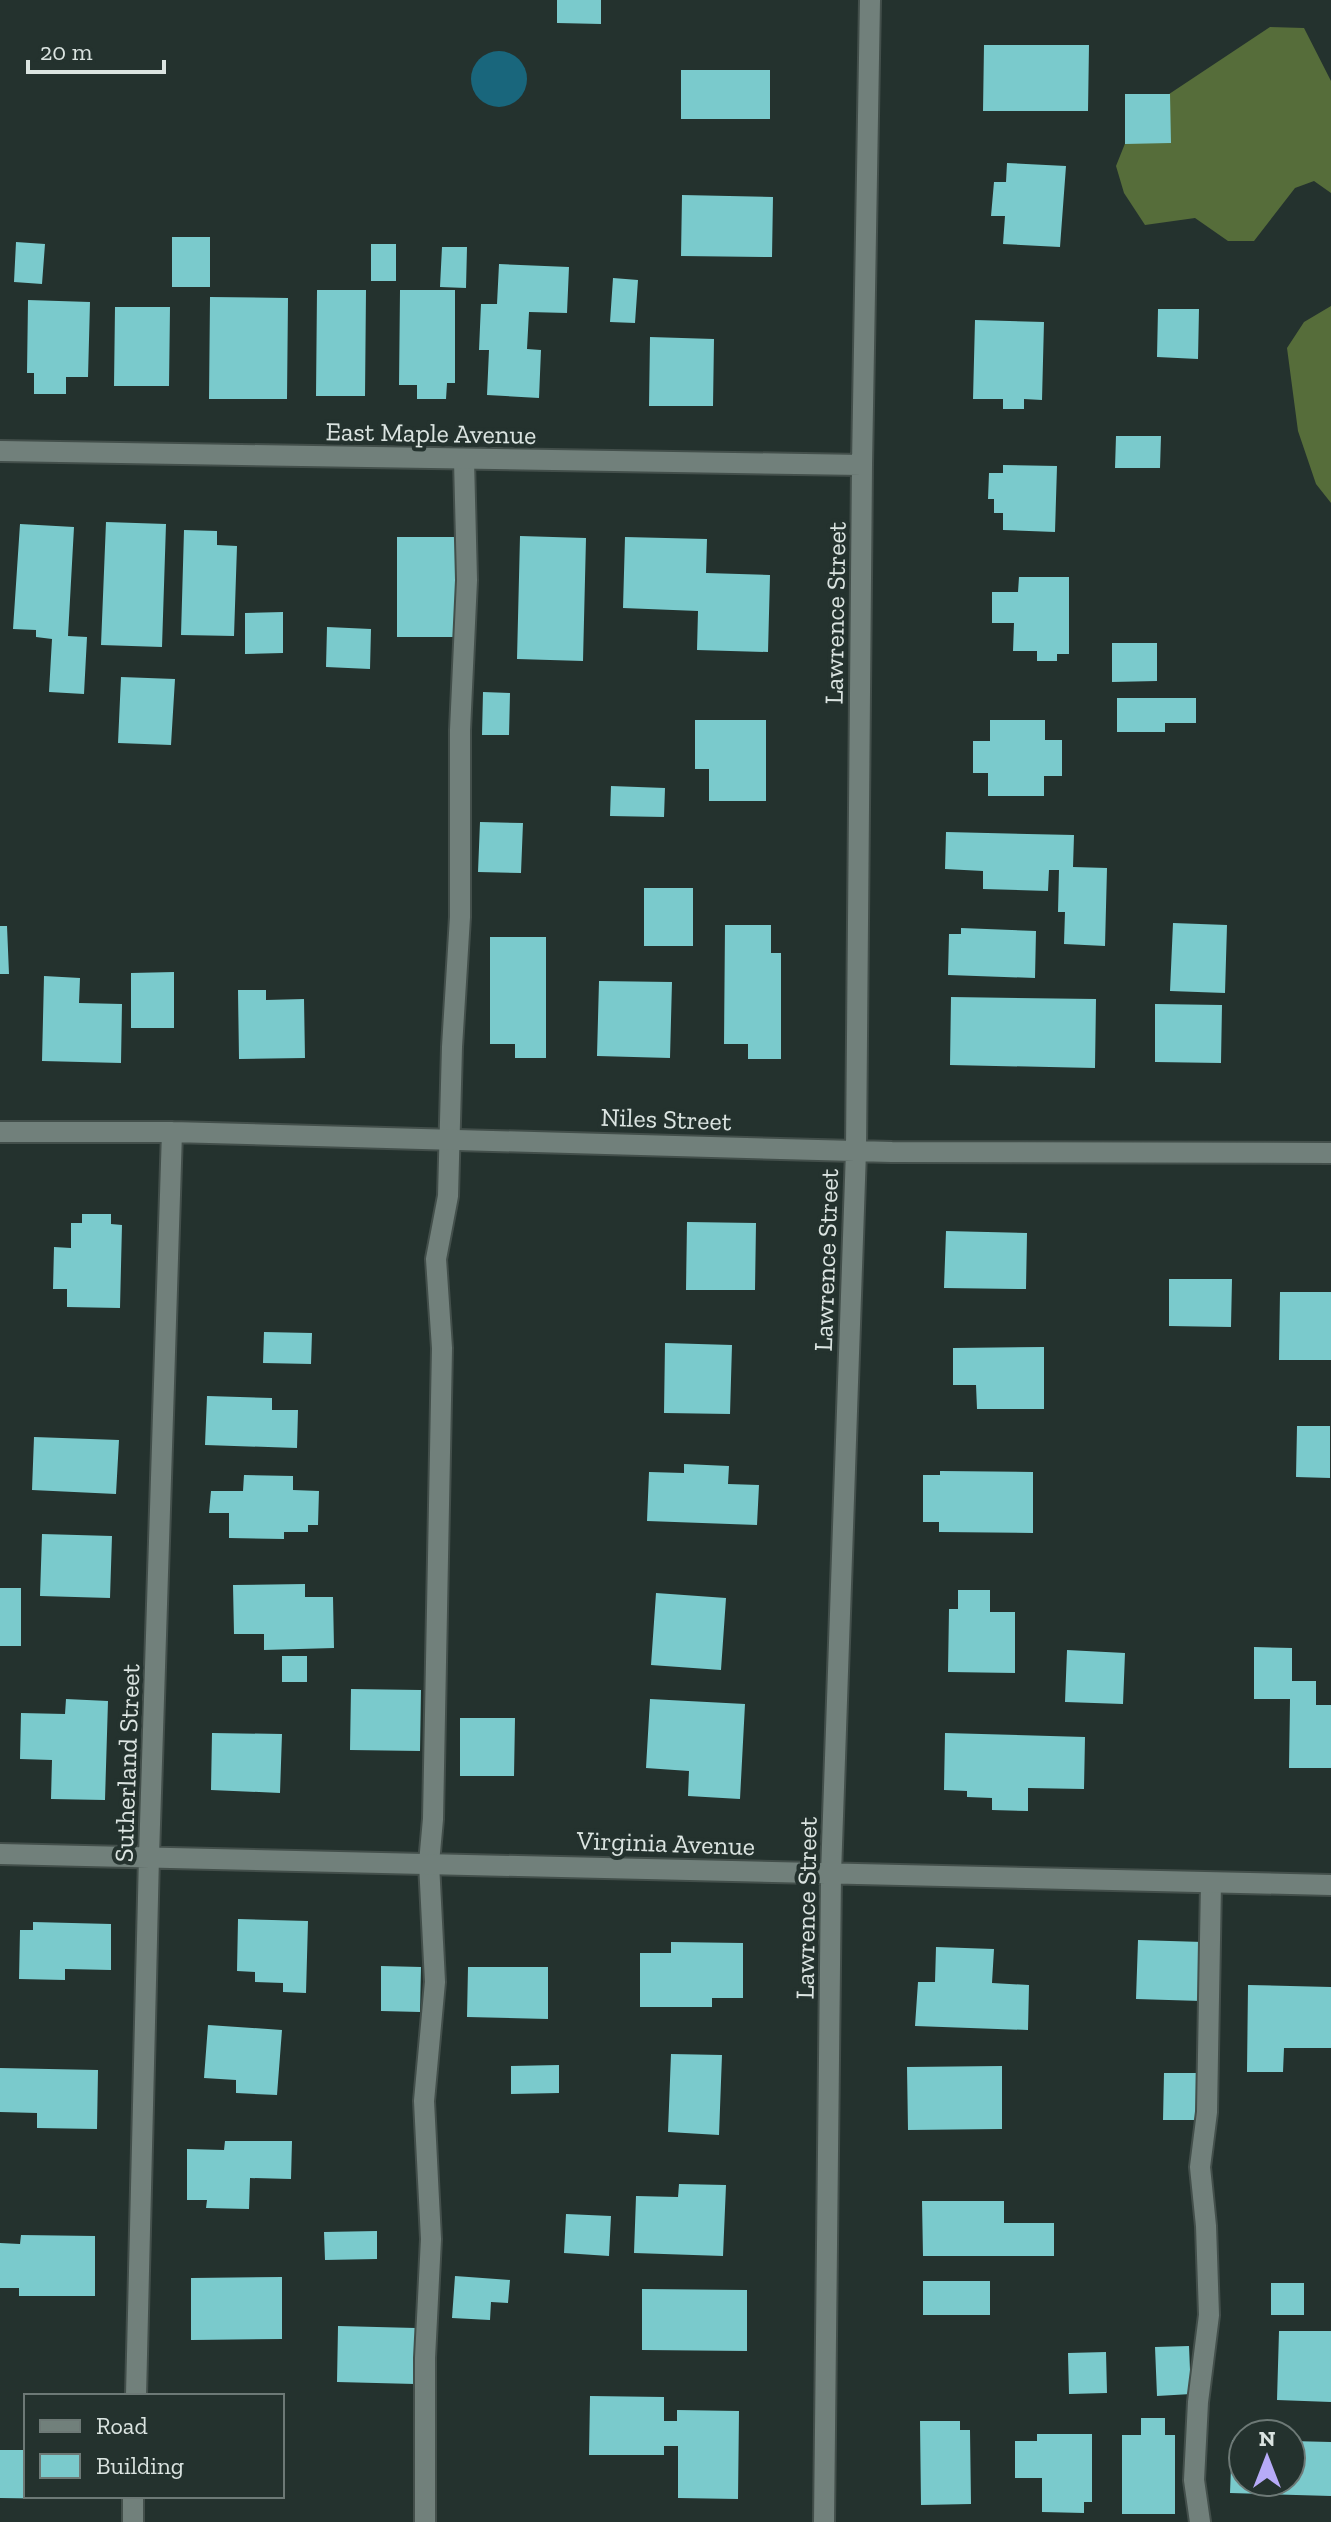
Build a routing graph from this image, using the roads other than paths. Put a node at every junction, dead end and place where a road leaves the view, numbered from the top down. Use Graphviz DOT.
graph roads {
  1 [pos="870,0"];
  2 [pos="0,451"];
  3 [pos="464,460"];
  4 [pos="862,465"];
  5 [pos="0,1132"];
  6 [pos="172,1132"];
  7 [pos="450,1140"];
  8 [pos="856,1151"];
  9 [pos="1331,1153"];
  10 [pos="0,1854"];
  11 [pos="149,1856"];
  12 [pos="429,1863"];
  13 [pos="831,1874"];
  14 [pos="1211,1883"];
  15 [pos="1331,1885"];
  16 [pos="136,2394"];
  17 [pos="133,2498"];
  18 [pos="133,2522"];
  19 [pos="425,2522"];
  20 [pos="824,2522"];
  21 [pos="1200,2522"];
  1 -- 4 [label="street, Lawrence Street"];
  2 -- 3 [label="street, East Maple Avenue"];
  3 -- 4 [label="street, East Maple Avenue"];
  3 -- 7 [label="street"];
  4 -- 8 [label="street, Lawrence Street"];
  5 -- 6 [label="street, Niles Street"];
  6 -- 7 [label="street, Niles Street"];
  6 -- 11 [label="street, Sutherland Street"];
  7 -- 8 [label="street, Niles Street"];
  7 -- 12 [label="street"];
  8 -- 9 [label="street, Niles Street"];
  8 -- 13 [label="street, Lawrence Street"];
  10 -- 11 [label="street, Virginia Avenue"];
  11 -- 12 [label="street, Virginia Avenue"];
  11 -- 16 [label="street, Sutherland Street"];
  12 -- 13 [label="street, Virginia Avenue"];
  12 -- 19 [label="street"];
  13 -- 14 [label="street, Virginia Avenue"];
  13 -- 20 [label="street, Lawrence Street"];
  14 -- 15 [label="street, Virginia Avenue"];
  14 -- 21 [label="street"];
  17 -- 18 [label="street"];
}
